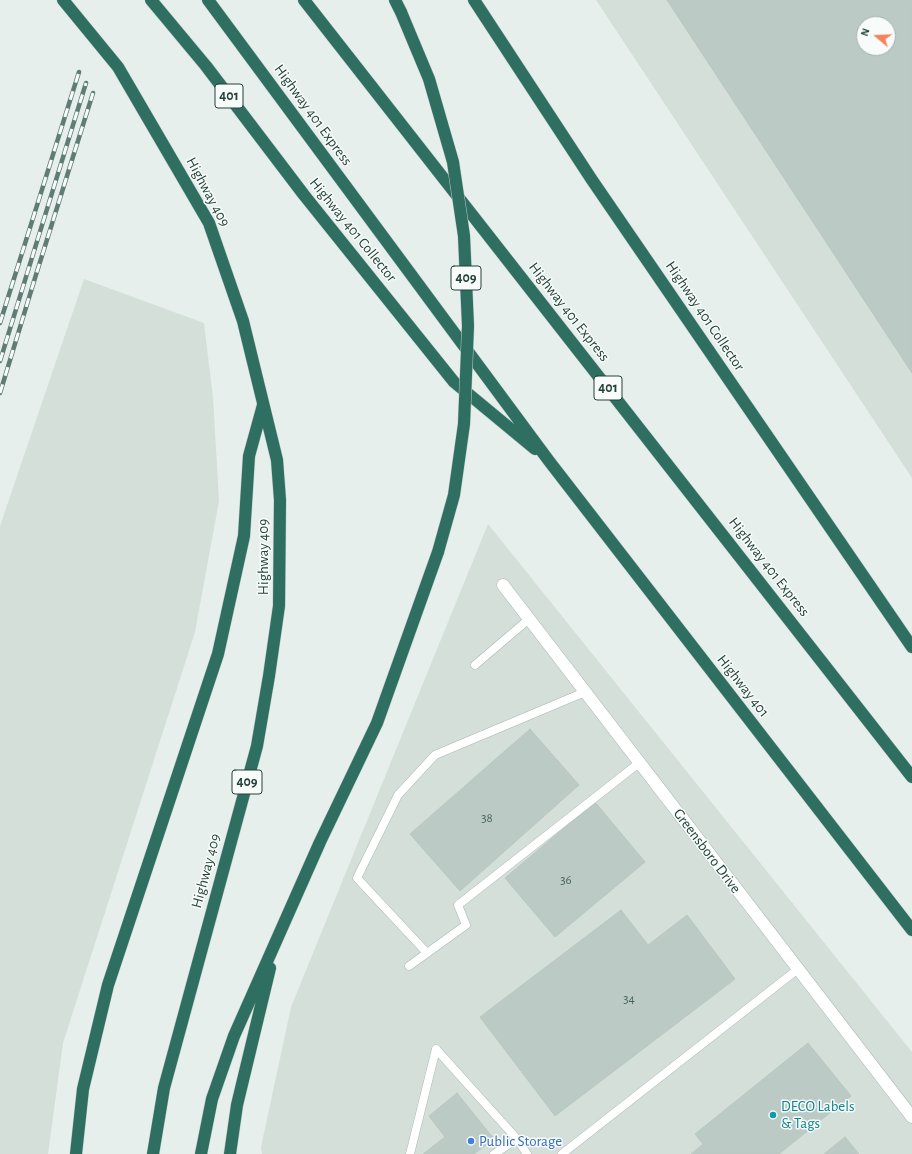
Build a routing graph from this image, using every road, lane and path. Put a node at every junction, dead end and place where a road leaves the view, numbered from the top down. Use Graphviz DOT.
graph roads {
  1 [pos="63,0"];
  2 [pos="151,0"];
  3 [pos="208,0"];
  4 [pos="304,0"];
  5 [pos="395,0"];
  6 [pos="474,0"];
  7 [pos="264,402"];
  8 [pos="550,462"];
  9 [pos="503,585"];
  10 [pos="529,619"];
  11 [pos="912,648"];
  12 [pos="475,665"];
  13 [pos="585,692"];
  14 [pos="639,763"];
  15 [pos="912,777"];
  16 [pos="912,930"];
  17 [pos="278,937"];
  18 [pos="427,952"];
  19 [pos="409,966"];
  20 [pos="798,969"];
  21 [pos="912,1117"];
  22 [pos="517,1139"];
  23 [pos="76,1154"];
  24 [pos="153,1154"];
  25 [pos="201,1154"];
  26 [pos="230,1154"];
  27 [pos="410,1154"];
  28 [pos="494,1154"];
  29 [pos="528,1154"];
  30 [pos="562,1154"];
  1 -- 7 [label="highway, Highway 409 / 409"];
  2 -- 8 [label="highway, Highway 401 Collector / 401"];
  3 -- 8 [label="highway, Highway 401 Express / 401"];
  4 -- 15 [label="highway, Highway 401 Express / 401"];
  5 -- 17 [label="highway, 409, bridge"];
  6 -- 11 [label="highway, Highway 401 Collector"];
  7 -- 23 [label="highway"];
  7 -- 24 [label="highway, Highway 409 / 409"];
  8 -- 16 [label="highway, Highway 401 / 401"];
  9 -- 10 [label="street, Greensboro Drive"];
  10 -- 12 [label="lane"];
  10 -- 13 [label="street, Greensboro Drive"];
  13 -- 14 [label="street, Greensboro Drive"];
  13 -- 18 [label="lane"];
  14 -- 18 [label="lane"];
  14 -- 20 [label="street, Greensboro Drive"];
  17 -- 25 [label="highway, 409"];
  17 -- 26 [label="highway"];
  18 -- 19 [label="lane"];
  20 -- 21 [label="street, Greensboro Drive"];
  20 -- 30 [label="lane"];
  22 -- 27 [label="lane"];
  22 -- 28 [label="lane"];
  22 -- 29 [label="lane"];
}
